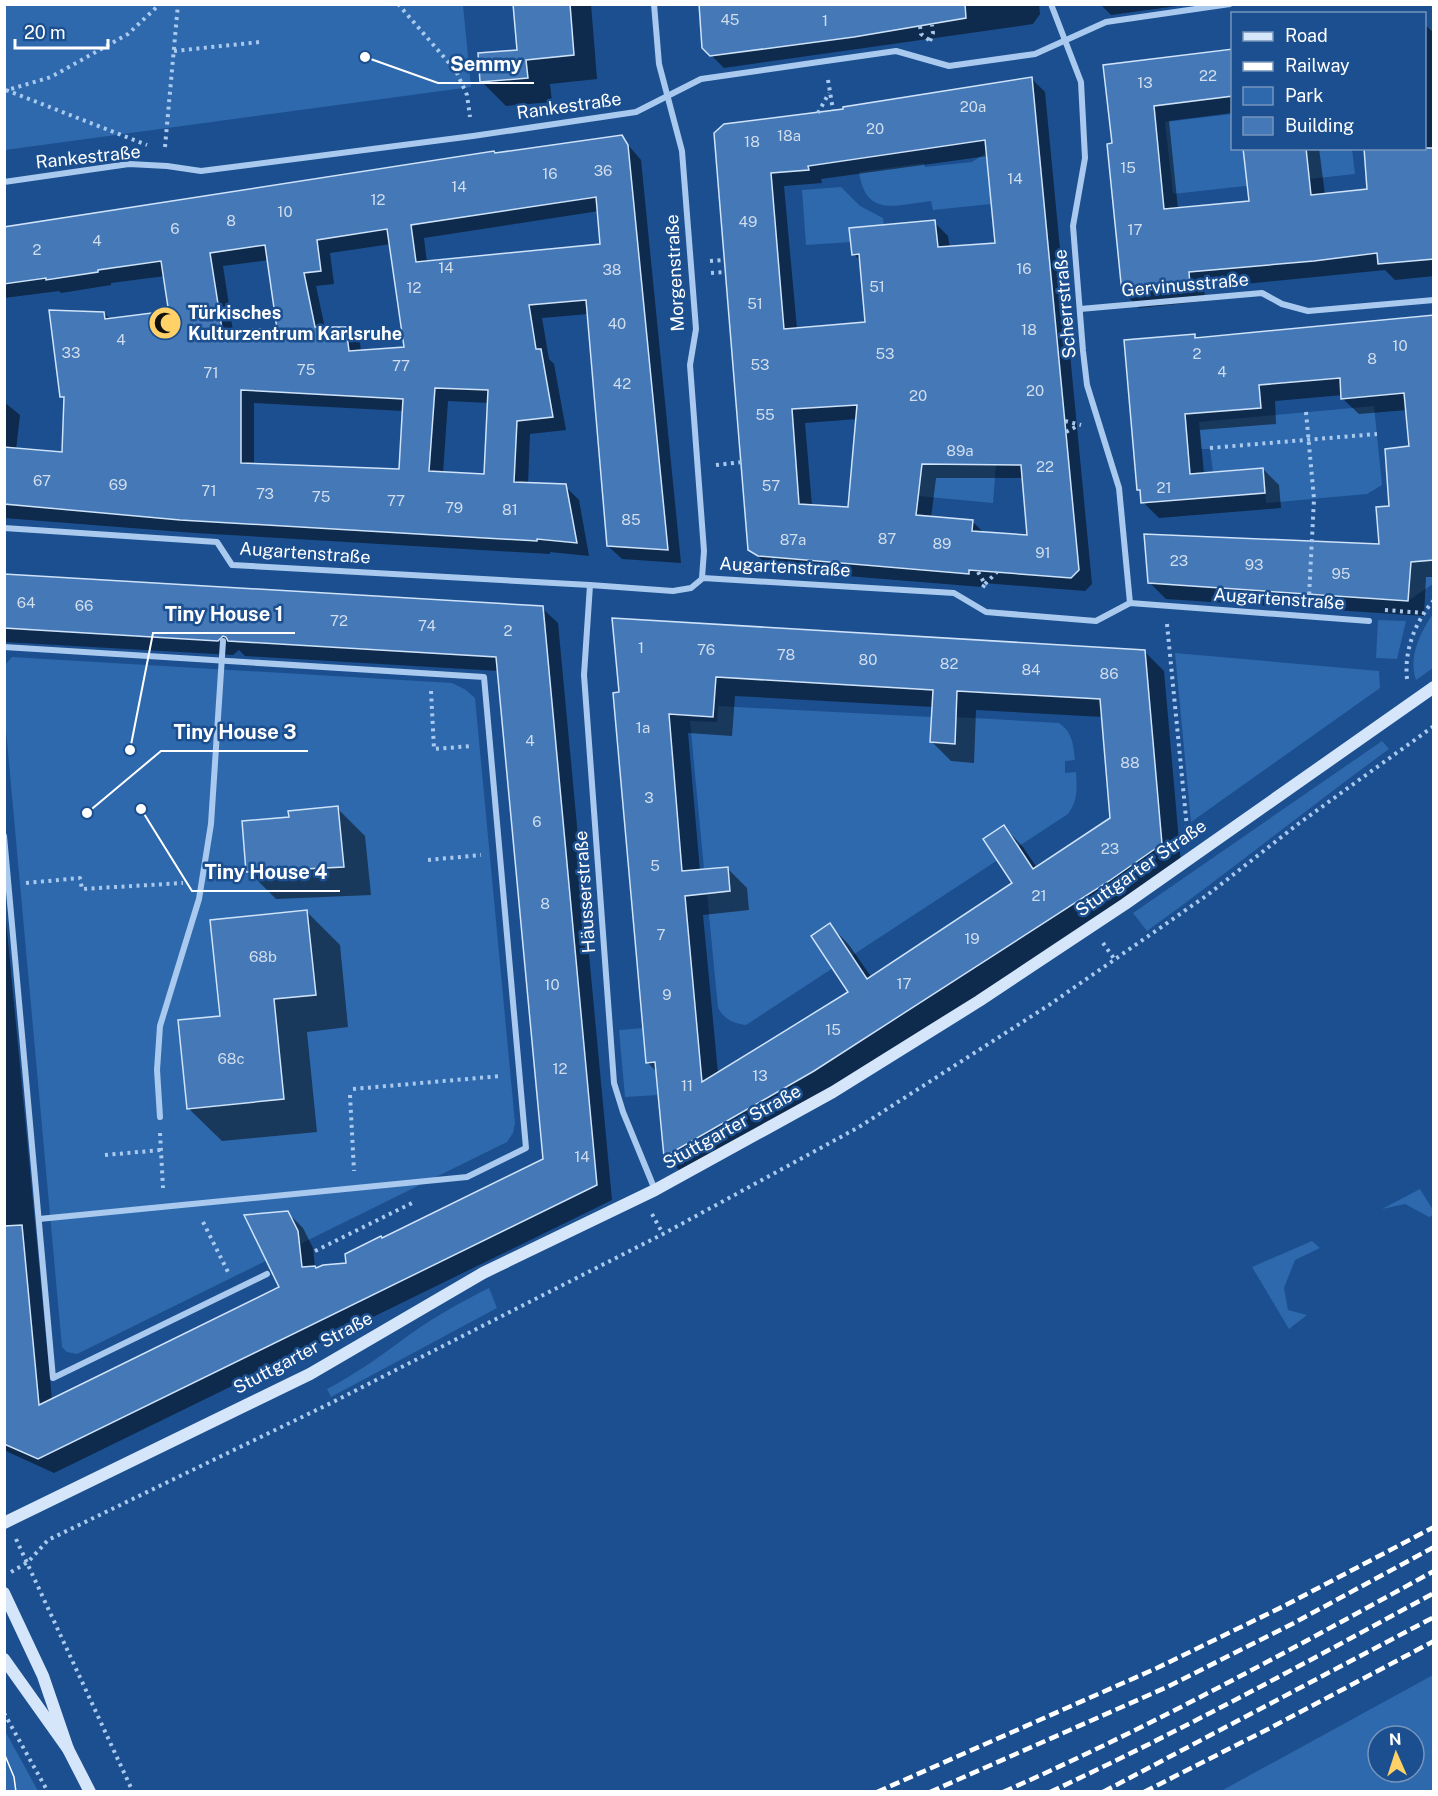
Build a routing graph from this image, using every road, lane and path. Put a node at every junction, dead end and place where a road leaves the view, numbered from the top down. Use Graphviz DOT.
graph roads {
  1 [pos="160,4"];
  2 [pos="178,4"];
  3 [pos="398,4"];
  4 [pos="654,4"];
  5 [pos="1051,4"];
  6 [pos="1230,4"];
  7 [pos="932,25"];
  8 [pos="930,41"];
  9 [pos="1064,41"];
  10 [pos="260,42"];
  11 [pos="174,51"];
  12 [pos="824,62"];
  13 [pos="5,90"];
  14 [pos="830,93"];
  15 [pos="668,96"];
  16 [pos="833,110"];
  17 [pos="818,113"];
  18 [pos="473,136"];
  19 [pos="4,182"];
  20 [pos="1434,300"];
  21 [pos="1080,309"];
  22 [pos="1306,412"];
  23 [pos="1080,425"];
  24 [pos="1066,432"];
  25 [pos="1377,434"];
  26 [pos="1309,440"];
  27 [pos="1210,448"];
  28 [pos="742,462"];
  29 [pos="698,467"];
  30 [pos="4,528"];
  31 [pos="997,572"];
  32 [pos="702,578"];
  33 [pos="985,584"];
  34 [pos="590,585"];
  35 [pos="1434,600"];
  36 [pos="1130,603"];
  37 [pos="1165,605"];
  38 [pos="1423,613"];
  39 [pos="1308,616"];
  40 [pos="1369,621"];
  41 [pos="223,641"];
  42 [pos="4,647"];
  43 [pos="221,661"];
  44 [pos="429,673"];
  45 [pos="1434,687"];
  46 [pos="1413,701"];
  47 [pos="490,744"];
  48 [pos="4,836"];
  49 [pos="1201,848"];
  50 [pos="500,853"];
  51 [pos="428,860"];
  52 [pos="202,882"];
  53 [pos="9,884"];
  54 [pos="520,1074"];
  55 [pos="353,1089"];
  56 [pos="350,1095"];
  57 [pos="160,1117"];
  58 [pos="105,1155"];
  59 [pos="355,1187"];
  60 [pos="655,1190"];
  61 [pos="416,1201"];
  62 [pos="194,1203"];
  63 [pos="164,1206"];
  64 [pos="39,1219"];
  65 [pos="315,1251"];
  66 [pos="267,1274"];
  67 [pos="236,1289"];
  68 [pos="4,1523"];
  69 [pos="4,1576"];
  70 [pos="4,1593"];
  71 [pos="4,1659"];
  72 [pos="4,1713"];
  73 [pos="68,1749"];
  74 [pos="48,1791"];
  75 [pos="90,1791"];
  76 [pos="134,1791"];
  1 -- 13 [label="path"];
  2 -- 11 [label="path"];
  3 -- 18 [label="path"];
  4 -- 15 [label="street, Morgenstraße"];
  5 -- 9 [label="street, Scherrstraße"];
  6 -- 9 [label="street, Rankestraße"];
  7 -- 8 [label="path"];
  9 -- 12 [label="street, Rankestraße"];
  9 -- 21 [label="street, Scherrstraße"];
  10 -- 11 [label="path"];
  11 -- 13 [label="path"];
  12 -- 14 [label="path"];
  12 -- 15 [label="street, Rankestraße"];
  14 -- 16 [label="path"];
  14 -- 17 [label="path"];
  15 -- 18 [label="street, Rankestraße"];
  15 -- 29 [label="street, Morgenstraße"];
  18 -- 19 [label="street, Rankestraße"];
  20 -- 21 [label="street, Gervinusstraße"];
  21 -- 36 [label="street, Scherrstraße"];
  22 -- 26 [label="path"];
  23 -- 24 [label="path"];
  25 -- 26 [label="path"];
  26 -- 27 [label="path"];
  26 -- 39 [label="path"];
  28 -- 29 [label="path"];
  29 -- 32 [label="street, Morgenstraße"];
  30 -- 34 [label="street, Augartenstraße"];
  31 -- 33 [label="path"];
  32 -- 34 [label="street, Augartenstraße"];
  32 -- 36 [label="street, Augartenstraße"];
  34 -- 60 [label="street, Häusserstraße"];
  35 -- 38 [label="path"];
  36 -- 37 [label="street, Augartenstraße"];
  37 -- 39 [label="street, Augartenstraße"];
  37 -- 49 [label="path"];
  38 -- 40 [label="path, Augartenstraße"];
  38 -- 46 [label="path"];
  39 -- 40 [label="street, Augartenstraße"];
  41 -- 43 [label="street"];
  42 -- 43 [label="street"];
  43 -- 44 [label="street"];
  43 -- 52 [label="street"];
  44 -- 47 [label="street"];
  44 -- 47 [label="path"];
  45 -- 46 [label="main road, Stuttgarter Straße"];
  46 -- 49 [label="main road, Stuttgarter Straße"];
  47 -- 50 [label="street"];
  48 -- 53 [label="street"];
  49 -- 60 [label="main road, Stuttgarter Straße"];
  50 -- 51 [label="path"];
  50 -- 54 [label="street"];
  52 -- 53 [label="path"];
  52 -- 57 [label="street"];
  53 -- 64 [label="street"];
  54 -- 55 [label="path"];
  54 -- 59 [label="street"];
  56 -- 59 [label="path"];
  58 -- 63 [label="path"];
  59 -- 62 [label="street"];
  60 -- 68 [label="main road, Stuttgarter Straße"];
  61 -- 65 [label="path"];
  62 -- 63 [label="street"];
  62 -- 67 [label="path"];
  63 -- 64 [label="street"];
  64 -- 67 [label="street"];
  66 -- 67 [label="street"];
  69 -- 76 [label="path"];
  70 -- 73 [label="main road"];
  71 -- 73 [label="main road"];
  72 -- 74 [label="path"];
  73 -- 75 [label="main road"];
}
